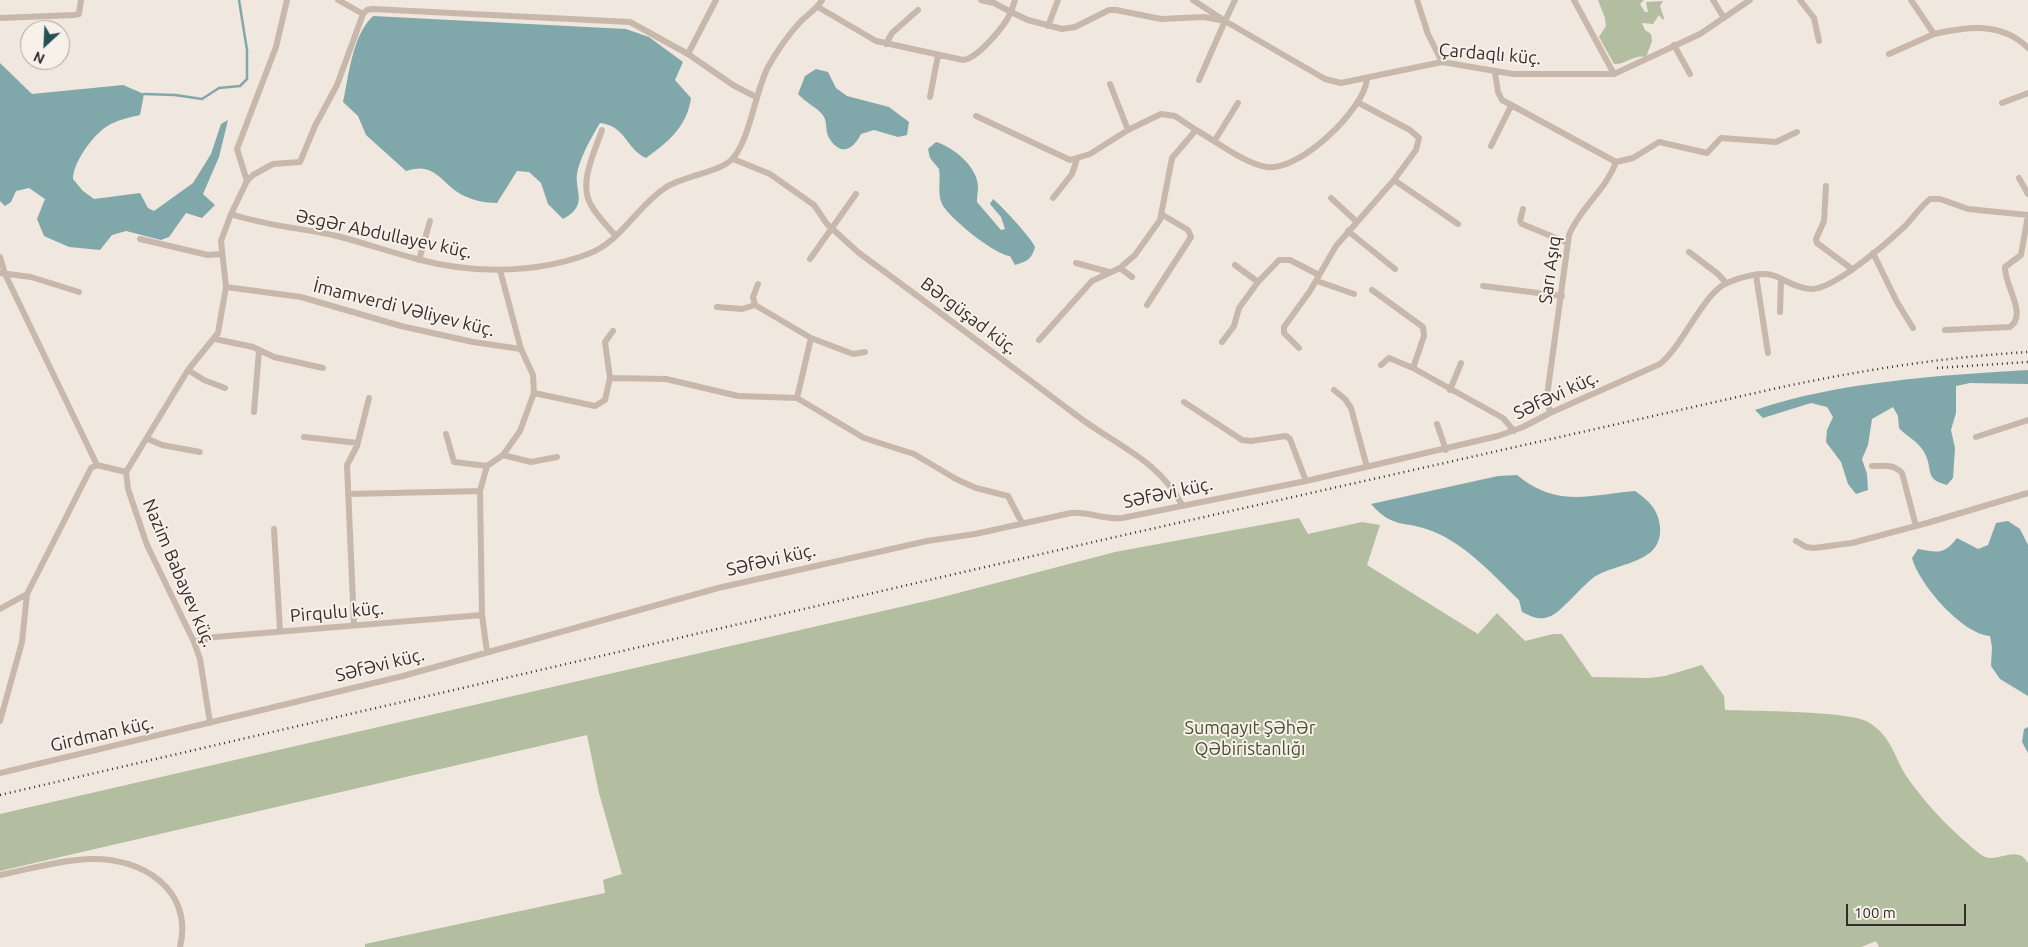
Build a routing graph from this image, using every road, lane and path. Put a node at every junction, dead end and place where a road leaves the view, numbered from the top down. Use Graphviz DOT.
graph roads {
  1 [pos="81,0"];
  2 [pos="287,0"];
  3 [pos="338,0"];
  4 [pos="716,0"];
  5 [pos="822,0"];
  6 [pos="981,0"];
  7 [pos="1015,0"];
  8 [pos="1058,0"];
  9 [pos="1193,0"];
  10 [pos="1235,0"];
  11 [pos="1416,0"];
  12 [pos="1574,0"];
  13 [pos="1713,0"];
  14 [pos="1750,0"];
  15 [pos="1800,0"];
  16 [pos="1911,0"];
  17 [pos="818,7"];
  18 [pos="918,10"];
  19 [pos="1011,12"];
  20 [pos="363,14"];
  21 [pos="0,18"];
  22 [pos="1724,18"];
  23 [pos="1225,21"];
  24 [pos="1048,26"];
  25 [pos="1934,34"];
  26 [pos="1819,41"];
  27 [pos="886,44"];
  28 [pos="1674,45"];
  29 [pos="2028,48"];
  30 [pos="688,54"];
  31 [pos="1889,54"];
  32 [pos="938,55"];
  33 [pos="1442,62"];
  34 [pos="1495,72"];
  35 [pos="1614,74"];
  36 [pos="1690,74"];
  37 [pos="1367,79"];
  38 [pos="1200,80"];
  39 [pos="1110,84"];
  40 [pos="2028,93"];
  41 [pos="756,97"];
  42 [pos="930,97"];
  43 [pos="1238,103"];
  44 [pos="1359,103"];
  45 [pos="2002,103"];
  46 [pos="1511,106"];
  47 [pos="976,116"];
  48 [pos="602,130"];
  49 [pos="1128,130"];
  50 [pos="1196,130"];
  51 [pos="1796,132"];
  52 [pos="1215,140"];
  53 [pos="1491,146"];
  54 [pos="733,159"];
  55 [pos="1077,159"];
  56 [pos="1616,162"];
  57 [pos="2019,178"];
  58 [pos="1394,180"];
  59 [pos="247,181"];
  60 [pos="1826,186"];
  61 [pos="856,194"];
  62 [pos="2028,194"];
  63 [pos="1053,198"];
  64 [pos="1330,198"];
  65 [pos="1522,209"];
  66 [pos="231,214"];
  67 [pos="1161,214"];
  68 [pos="2028,214"];
  69 [pos="430,221"];
  70 [pos="1357,222"];
  71 [pos="1458,224"];
  72 [pos="832,229"];
  73 [pos="1348,231"];
  74 [pos="614,236"];
  75 [pos="140,239"];
  76 [pos="1568,243"];
  77 [pos="1689,252"];
  78 [pos="1872,253"];
  79 [pos="221,254"];
  80 [pos="0,257"];
  81 [pos="810,259"];
  82 [pos="419,260"];
  83 [pos="1076,263"];
  84 [pos="1235,266"];
  85 [pos="1120,268"];
  86 [pos="1396,268"];
  87 [pos="1852,269"];
  88 [pos="500,270"];
  89 [pos="1109,272"];
  90 [pos="2,273"];
  91 [pos="1756,275"];
  92 [pos="1132,276"];
  93 [pos="1318,278"];
  94 [pos="1781,280"];
  95 [pos="1258,282"];
  96 [pos="1726,283"];
  97 [pos="758,284"];
  98 [pos="1483,286"];
  99 [pos="226,287"];
  100 [pos="1372,290"];
  101 [pos="80,292"];
  102 [pos="1354,294"];
  103 [pos="1562,296"];
  104 [pos="755,305"];
  105 [pos="1146,306"];
  106 [pos="717,308"];
  107 [pos="1780,312"];
  108 [pos="1913,328"];
  109 [pos="1946,330"];
  110 [pos="613,331"];
  111 [pos="811,338"];
  112 [pos="215,339"];
  113 [pos="1039,340"];
  114 [pos="1222,342"];
  115 [pos="1299,348"];
  116 [pos="521,350"];
  117 [pos="259,351"];
  118 [pos="865,352"];
  119 [pos="1768,353"];
  120 [pos="1462,363"];
  121 [pos="1381,365"];
  122 [pos="324,368"];
  123 [pos="1413,368"];
  124 [pos="188,370"];
  125 [pos="610,378"];
  126 [pos="224,388"];
  127 [pos="1334,390"];
  128 [pos="1450,390"];
  129 [pos="534,393"];
  130 [pos="369,398"];
  131 [pos="798,398"];
  132 [pos="1184,402"];
  133 [pos="254,412"];
  134 [pos="1550,412"];
  135 [pos="2028,420"];
  136 [pos="1437,424"];
  137 [pos="1514,431"];
  138 [pos="446,434"];
  139 [pos="304,437"];
  140 [pos="1976,438"];
  141 [pos="148,439"];
  142 [pos="358,443"];
  143 [pos="1446,450"];
  144 [pos="200,452"];
  145 [pos="503,455"];
  146 [pos="557,457"];
  147 [pos="97,465"];
  148 [pos="487,466"];
  149 [pos="1872,466"];
  150 [pos="1367,467"];
  151 [pos="126,472"];
  152 [pos="1306,481"];
  153 [pos="480,491"];
  154 [pos="2028,493"];
  155 [pos="348,494"];
  156 [pos="1182,505"];
  157 [pos="1022,524"];
  158 [pos="1916,526"];
  159 [pos="274,529"];
  160 [pos="1796,541"];
  161 [pos="27,594"];
  162 [pos="0,609"];
  163 [pos="482,615"];
  164 [pos="354,625"];
  165 [pos="280,631"];
  166 [pos="194,642"];
  167 [pos="487,652"];
  168 [pos="0,721"];
  169 [pos="210,723"];
  170 [pos="0,773"];
  171 [pos="0,874"];
  172 [pos="180,947"];
  1 -- 21 [label="street"];
  2 -- 59 [label="street"];
  3 -- 20 [label="street"];
  4 -- 30 [label="street"];
  5 -- 17 [label="street"];
  6 -- 19 [label="street, Çardaqlı küç."];
  7 -- 19 [label="street"];
  8 -- 24 [label="street"];
  9 -- 23 [label="street"];
  10 -- 23 [label="street"];
  11 -- 33 [label="street"];
  12 -- 35 [label="street"];
  13 -- 22 [label="street"];
  14 -- 22 [label="street, Çardaqlı küç."];
  15 -- 26 [label="street"];
  16 -- 25 [label="street"];
  17 -- 27 [label="street"];
  17 -- 41 [label="street"];
  18 -- 27 [label="street"];
  19 -- 24 [label="street, Çardaqlı küç."];
  19 -- 32 [label="street"];
  20 -- 30 [label="street"];
  20 -- 59 [label="street"];
  22 -- 28 [label="street, Çardaqlı küç."];
  23 -- 24 [label="street, Çardaqlı küç."];
  23 -- 37 [label="street, Çardaqlı küç."];
  23 -- 38 [label="street"];
  25 -- 29 [label="street"];
  25 -- 31 [label="street"];
  27 -- 32 [label="street"];
  28 -- 35 [label="street, Çardaqlı küç."];
  28 -- 36 [label="street"];
  30 -- 41 [label="street"];
  32 -- 42 [label="street"];
  33 -- 34 [label="street, Çardaqlı küç."];
  33 -- 37 [label="street, Çardaqlı küç."];
  34 -- 35 [label="street, Çardaqlı küç."];
  34 -- 46 [label="street"];
  37 -- 44 [label="street"];
  39 -- 49 [label="street"];
  40 -- 45 [label="street"];
  41 -- 54 [label="street"];
  43 -- 52 [label="street"];
  44 -- 52 [label="street"];
  44 -- 58 [label="street"];
  46 -- 53 [label="street"];
  46 -- 56 [label="street"];
  47 -- 55 [label="street"];
  48 -- 74 [label="street"];
  49 -- 50 [label="street"];
  49 -- 55 [label="street"];
  50 -- 52 [label="street"];
  50 -- 67 [label="street"];
  51 -- 56 [label="street"];
  54 -- 72 [label="street, Bərgüşad küç."];
  54 -- 74 [label="street, Əsgər Abdullayev küç."];
  55 -- 63 [label="street"];
  56 -- 76 [label="street, Sarı Aşıq"];
  57 -- 62 [label="street"];
  58 -- 70 [label="street"];
  58 -- 71 [label="street"];
  59 -- 66 [label="street"];
  60 -- 87 [label="street"];
  61 -- 72 [label="street"];
  64 -- 70 [label="street"];
  65 -- 76 [label="street"];
  66 -- 79 [label="street"];
  66 -- 82 [label="street, Əsgər Abdullayev küç."];
  67 -- 85 [label="street"];
  67 -- 105 [label="street"];
  68 -- 78 [label="street, Səfəvi küç."];
  68 -- 109 [label="street"];
  69 -- 82 [label="street"];
  70 -- 73 [label="street"];
  72 -- 81 [label="street"];
  72 -- 156 [label="street, Bərgüşad küç."];
  73 -- 86 [label="street"];
  73 -- 93 [label="street"];
  74 -- 88 [label="street, Əsgər Abdullayev küç."];
  75 -- 79 [label="street"];
  76 -- 103 [label="street, Sarı Aşıq"];
  77 -- 96 [label="street"];
  78 -- 87 [label="street, Səfəvi küç."];
  78 -- 108 [label="street"];
  79 -- 99 [label="street"];
  80 -- 90 [label="street"];
  82 -- 88 [label="street, Əsgər Abdullayev küç."];
  83 -- 89 [label="street"];
  84 -- 95 [label="street"];
  85 -- 89 [label="street"];
  85 -- 92 [label="street"];
  87 -- 94 [label="street, Səfəvi küç."];
  88 -- 116 [label="street"];
  89 -- 113 [label="street"];
  90 -- 101 [label="street"];
  90 -- 147 [label="street"];
  91 -- 94 [label="street, Səfəvi küç."];
  91 -- 96 [label="street, Səfəvi küç."];
  91 -- 119 [label="street"];
  93 -- 95 [label="street"];
  93 -- 102 [label="street"];
  93 -- 115 [label="street"];
  94 -- 107 [label="street"];
  95 -- 114 [label="street"];
  96 -- 134 [label="street, Səfəvi küç."];
  97 -- 104 [label="street"];
  98 -- 103 [label="street"];
  99 -- 112 [label="street"];
  99 -- 116 [label="street, İmamverdi Vəliyev küç."];
  100 -- 123 [label="street"];
  103 -- 134 [label="street, Sarı Aşıq"];
  104 -- 106 [label="street"];
  104 -- 111 [label="street"];
  110 -- 125 [label="street"];
  111 -- 118 [label="street"];
  111 -- 131 [label="street"];
  112 -- 117 [label="street"];
  112 -- 124 [label="street"];
  116 -- 129 [label="street"];
  117 -- 122 [label="street"];
  117 -- 133 [label="street"];
  120 -- 128 [label="street"];
  121 -- 123 [label="street"];
  123 -- 128 [label="street"];
  124 -- 126 [label="street"];
  124 -- 141 [label="street"];
  125 -- 129 [label="street"];
  125 -- 131 [label="street"];
  127 -- 150 [label="street"];
  128 -- 137 [label="street"];
  129 -- 145 [label="street"];
  130 -- 142 [label="street"];
  131 -- 157 [label="street"];
  132 -- 152 [label="street"];
  134 -- 137 [label="street, Səfəvi küç."];
  135 -- 140 [label="street"];
  136 -- 143 [label="street"];
  137 -- 143 [label="street, Səfəvi küç."];
  138 -- 148 [label="street"];
  139 -- 142 [label="street"];
  141 -- 144 [label="street"];
  141 -- 151 [label="street"];
  142 -- 155 [label="street"];
  143 -- 150 [label="street, Səfəvi küç."];
  145 -- 146 [label="street"];
  145 -- 148 [label="street"];
  147 -- 151 [label="street"];
  147 -- 161 [label="street"];
  148 -- 153 [label="street"];
  149 -- 158 [label="street"];
  150 -- 152 [label="street, Səfəvi küç."];
  151 -- 166 [label="street, Nazim Babayev küç."];
  152 -- 156 [label="street, Səfəvi küç."];
  153 -- 155 [label="street"];
  153 -- 163 [label="street"];
  154 -- 158 [label="street"];
  155 -- 164 [label="street"];
  156 -- 157 [label="street, Səfəvi küç."];
  157 -- 167 [label="street, Səfəvi küç."];
  158 -- 160 [label="street"];
  159 -- 165 [label="street"];
  161 -- 162 [label="street"];
  161 -- 168 [label="street"];
  163 -- 164 [label="street, Pirqulu küç."];
  163 -- 167 [label="street"];
  164 -- 165 [label="street, Pirqulu küç."];
  165 -- 166 [label="street, Pirqulu küç."];
  166 -- 169 [label="street, Nazim Babayev küç."];
  167 -- 169 [label="street, Səfəvi küç."];
  169 -- 170 [label="street, Girdman küç."];
  171 -- 172 [label="street"];
}
